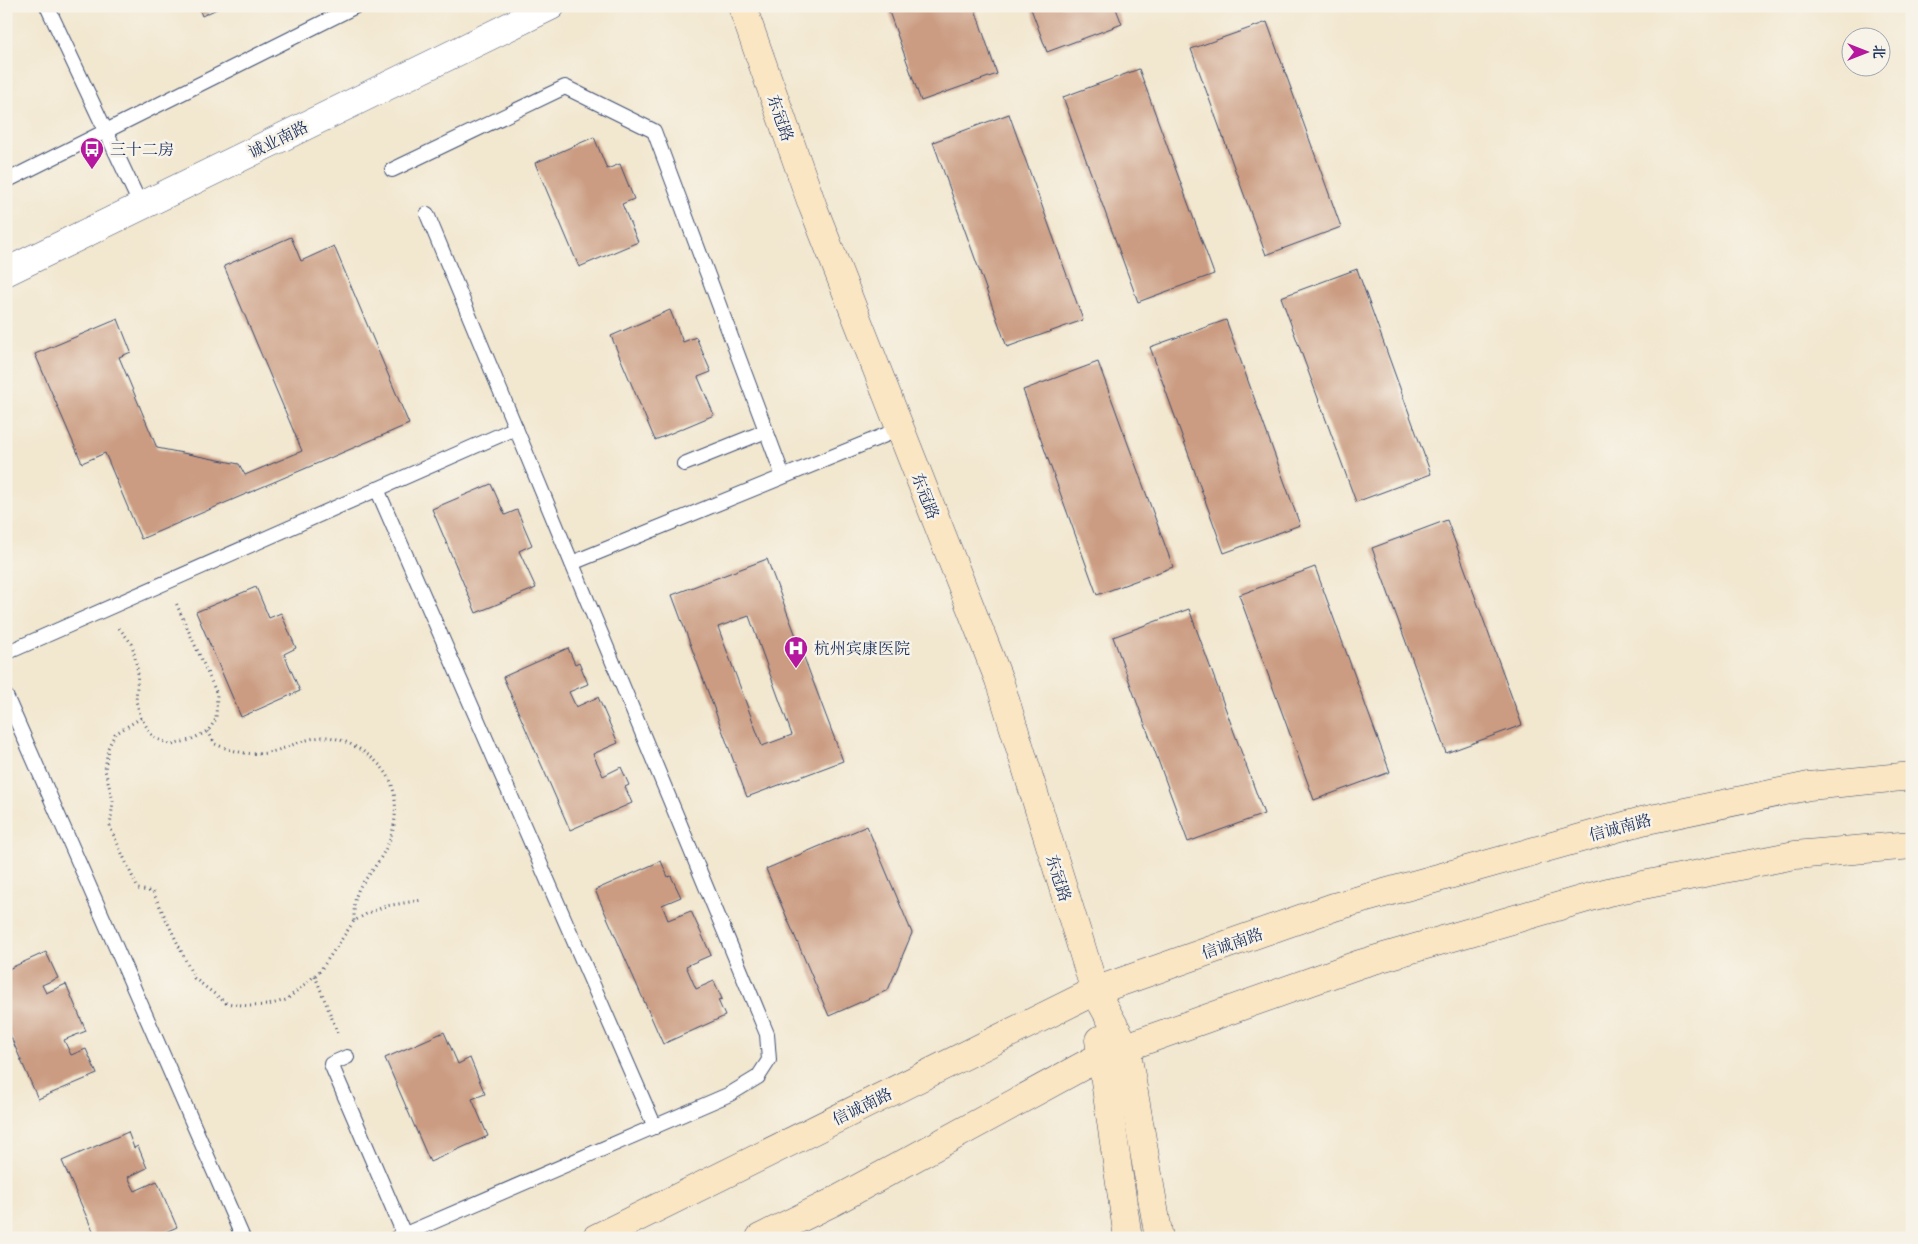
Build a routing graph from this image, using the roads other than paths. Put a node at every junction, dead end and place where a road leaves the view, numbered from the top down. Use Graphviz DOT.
graph roads {
  1 [pos="47,6"];
  2 [pos="356,6"];
  3 [pos="551,6"];
  4 [pos="742,6"];
  5 [pos="105,132"];
  6 [pos="392,170"];
  7 [pos="6,181"];
  8 [pos="141,206"];
  9 [pos="427,214"];
  10 [pos="6,272"];
  11 [pos="516,428"];
  12 [pos="900,428"];
  13 [pos="766,431"];
  14 [pos="684,464"];
  15 [pos="783,476"];
  16 [pos="377,489"];
  17 [pos="572,563"];
  18 [pos="6,653"];
  19 [pos="6,696"];
  20 [pos="1912,776"];
  21 [pos="1912,845"];
  22 [pos="1095,991"];
  23 [pos="1126,1047"];
  24 [pos="1101,1056"];
  25 [pos="347,1057"];
  26 [pos="655,1126"];
  27 [pos="400,1236"];
  28 [pos="243,1238"];
  29 [pos="596,1238"];
  30 [pos="760,1238"];
  31 [pos="1128,1238"];
  32 [pos="1160,1238"];
  1 -- 5 [label="lane"];
  2 -- 5 [label="lane"];
  3 -- 8 [label="street, 诚业南路"];
  4 -- 12 [label="main road, 东冠路"];
  5 -- 7 [label="lane"];
  5 -- 8 [label="lane"];
  6 -- 13 [label="lane"];
  8 -- 10 [label="street, 诚业南路"];
  9 -- 11 [label="lane"];
  11 -- 16 [label="lane"];
  11 -- 17 [label="lane"];
  12 -- 15 [label="lane"];
  12 -- 22 [label="main road, 东冠路"];
  13 -- 14 [label="lane"];
  13 -- 15 [label="lane"];
  15 -- 17 [label="lane"];
  16 -- 18 [label="lane"];
  16 -- 26 [label="lane"];
  17 -- 26 [label="lane"];
  19 -- 28 [label="lane"];
  20 -- 22 [label="main road, 信诚南路"];
  21 -- 23 [label="main road"];
  22 -- 23 [label="main road, 东冠路"];
  22 -- 24 [label="main road, 东冠路"];
  22 -- 29 [label="main road, 信诚南路"];
  23 -- 24 [label="main road"];
  23 -- 32 [label="main road, 东冠路"];
  24 -- 30 [label="main road"];
  24 -- 31 [label="main road, 东冠路"];
  25 -- 27 [label="lane"];
  26 -- 27 [label="lane"];
}
